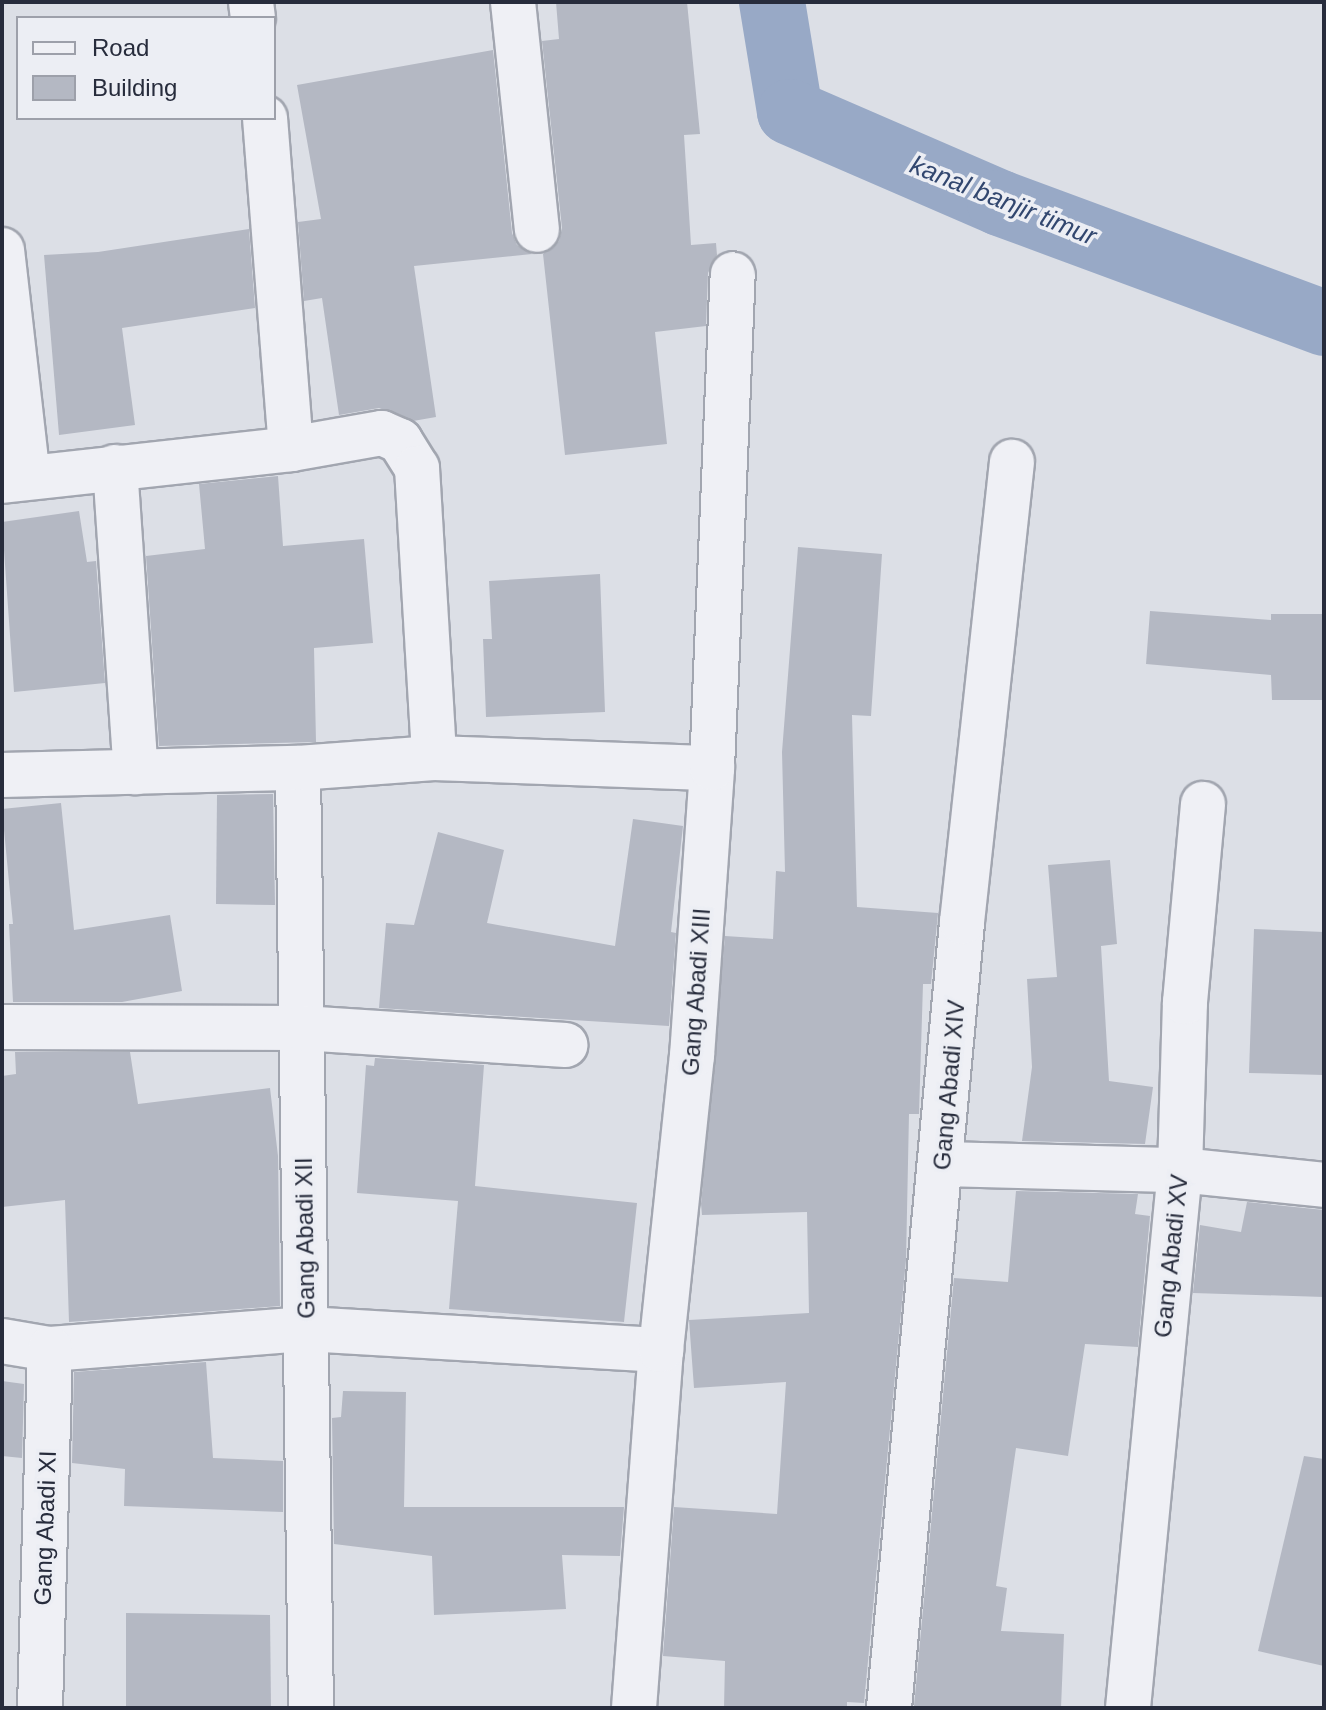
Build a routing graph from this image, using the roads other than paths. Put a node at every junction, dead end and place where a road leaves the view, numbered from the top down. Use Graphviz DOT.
graph roads {
  1 [pos="513,2"];
  2 [pos="265,120"];
  3 [pos="537,230"];
  4 [pos="2,250"];
  5 [pos="733,274"];
  6 [pos="291,449"];
  7 [pos="1012,462"];
  8 [pos="115,467"];
  9 [pos="15,479"];
  10 [pos="434,758"];
  11 [pos="298,768"];
  12 [pos="712,768"];
  13 [pos="136,772"];
  14 [pos="2,775"];
  15 [pos="1203,804"];
  16 [pos="2,1027"];
  17 [pos="302,1028"];
  18 [pos="565,1045"];
  19 [pos="943,1164"];
  20 [pos="1180,1170"];
  21 [pos="1324,1185"];
  22 [pos="306,1329"];
  23 [pos="2,1341"];
  24 [pos="50,1349"];
  25 [pos="661,1350"];
  26 [pos="40,1708"];
  27 [pos="311,1708"];
  28 [pos="634,1708"];
  29 [pos="889,1708"];
  30 [pos="1128,1708"];
  1 -- 3 [label="street"];
  2 -- 6 [label="street"];
  4 -- 9 [label="street"];
  5 -- 12 [label="street, Gang Abadi XIII"];
  6 -- 8 [label="street"];
  6 -- 10 [label="street"];
  7 -- 19 [label="street, Gang Abadi XIV"];
  8 -- 9 [label="street"];
  8 -- 13 [label="street"];
  10 -- 11 [label="street"];
  10 -- 12 [label="street"];
  11 -- 13 [label="street"];
  11 -- 17 [label="street, Gang Abadi XII"];
  12 -- 25 [label="street, Gang Abadi XIII"];
  13 -- 14 [label="street"];
  15 -- 20 [label="street, Gang Abadi XV"];
  16 -- 17 [label="street"];
  17 -- 18 [label="street"];
  17 -- 22 [label="street, Gang Abadi XII"];
  19 -- 20 [label="street"];
  19 -- 29 [label="street, Gang Abadi XIV"];
  20 -- 21 [label="street"];
  20 -- 30 [label="street, Gang Abadi XV"];
  22 -- 24 [label="street"];
  22 -- 25 [label="street"];
  22 -- 27 [label="street, Gang Abadi XII"];
  23 -- 24 [label="street"];
  24 -- 26 [label="street, Gang Abadi XI"];
  25 -- 28 [label="street, Gang Abadi XIII"];
}
